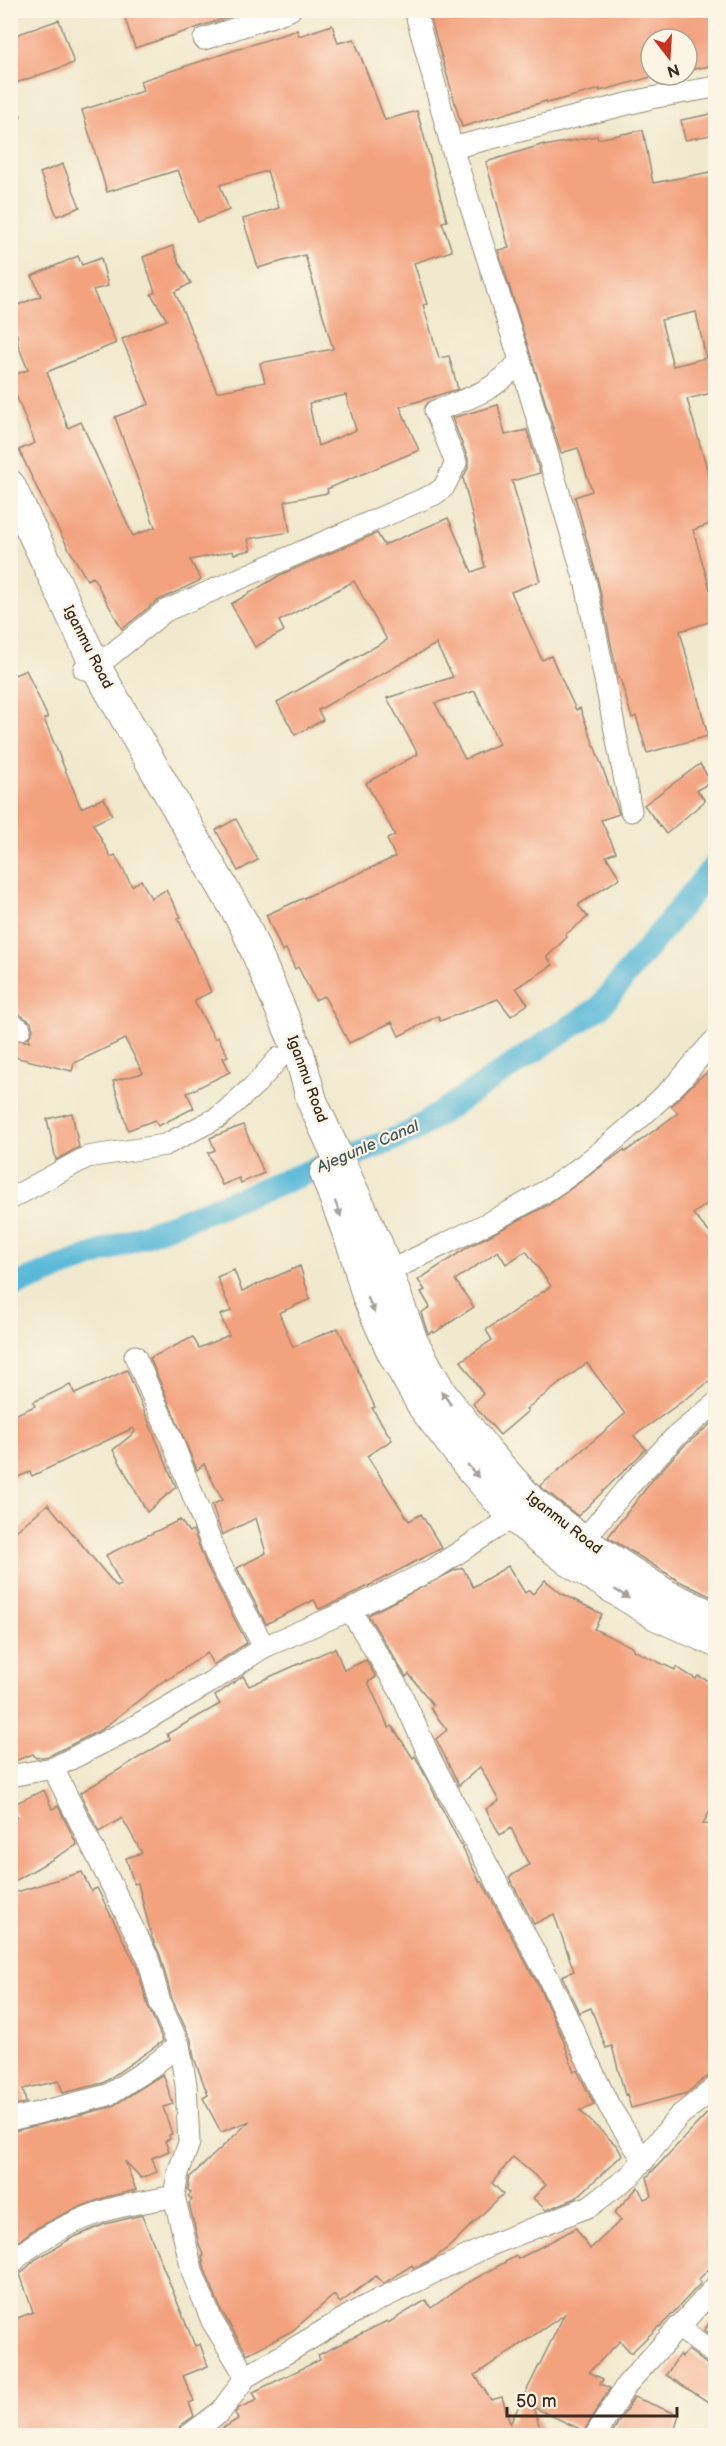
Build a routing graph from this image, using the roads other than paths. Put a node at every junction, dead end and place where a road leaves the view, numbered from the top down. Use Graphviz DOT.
graph roads {
  1 [pos="290,10"];
  2 [pos="415,10"];
  3 [pos="204,39"];
  4 [pos="716,87"];
  5 [pos="452,148"];
  6 [pos="10,337"];
  7 [pos="10,346"];
  8 [pos="520,360"];
  9 [pos="10,485"];
  10 [pos="10,518"];
  11 [pos="90,668"];
  12 [pos="631,811"];
  13 [pos="716,1039"];
  14 [pos="279,1058"];
  15 [pos="304,1098"];
  16 [pos="10,1199"];
  17 [pos="365,1246"];
  18 [pos="388,1272"];
  19 [pos="135,1356"];
  20 [pos="716,1403"];
  21 [pos="513,1517"];
  22 [pos="583,1541"];
  23 [pos="350,1610"];
  24 [pos="716,1618"];
  25 [pos="716,1642"];
  26 [pos="264,1647"];
  27 [pos="53,1768"];
  28 [pos="10,1776"];
  29 [pos="179,2045"];
  30 [pos="716,2087"];
  31 [pos="10,2120"];
  32 [pos="644,2161"];
  33 [pos="174,2196"];
  34 [pos="10,2266"];
  35 [pos="716,2286"];
  36 [pos="678,2327"];
  37 [pos="716,2355"];
  38 [pos="246,2377"];
  39 [pos="188,2436"];
  40 [pos="596,2436"];
  1 -- 3 [label="street"];
  2 -- 5 [label="street"];
  4 -- 5 [label="street"];
  5 -- 8 [label="street"];
  6 -- 7 [label="lane"];
  8 -- 11 [label="street"];
  8 -- 12 [label="street"];
  9 -- 11 [label="main road, Iganmu Road"];
  10 -- 11 [label="main road, Iganmu Road"];
  11 -- 14 [label="main road, Iganmu Road"];
  11 -- 15 [label="main road, Iganmu Road"];
  13 -- 18 [label="street"];
  14 -- 15 [label="main road, Iganmu Road"];
  14 -- 16 [label="street"];
  15 -- 17 [label="main road, Iganmu Road"];
  17 -- 18 [label="main road, Iganmu Road"];
  17 -- 21 [label="main road, Iganmu Road, one-way"];
  22 -- 18 [label="main road, Iganmu Road, one-way"];
  19 -- 26 [label="street"];
  20 -- 22 [label="street"];
  21 -- 23 [label="street"];
  21 -- 25 [label="main road, Iganmu Road, one-way"];
  22 -- 24 [label="main road, Iganmu Road"];
  23 -- 26 [label="street"];
  23 -- 32 [label="street"];
  26 -- 27 [label="street"];
  27 -- 28 [label="street"];
  27 -- 29 [label="street"];
  29 -- 31 [label="street"];
  29 -- 33 [label="street"];
  30 -- 32 [label="street"];
  32 -- 38 [label="street"];
  33 -- 34 [label="street"];
  33 -- 38 [label="street"];
  35 -- 36 [label="street"];
  36 -- 37 [label="street"];
  36 -- 40 [label="street"];
  38 -- 39 [label="street"];
}
